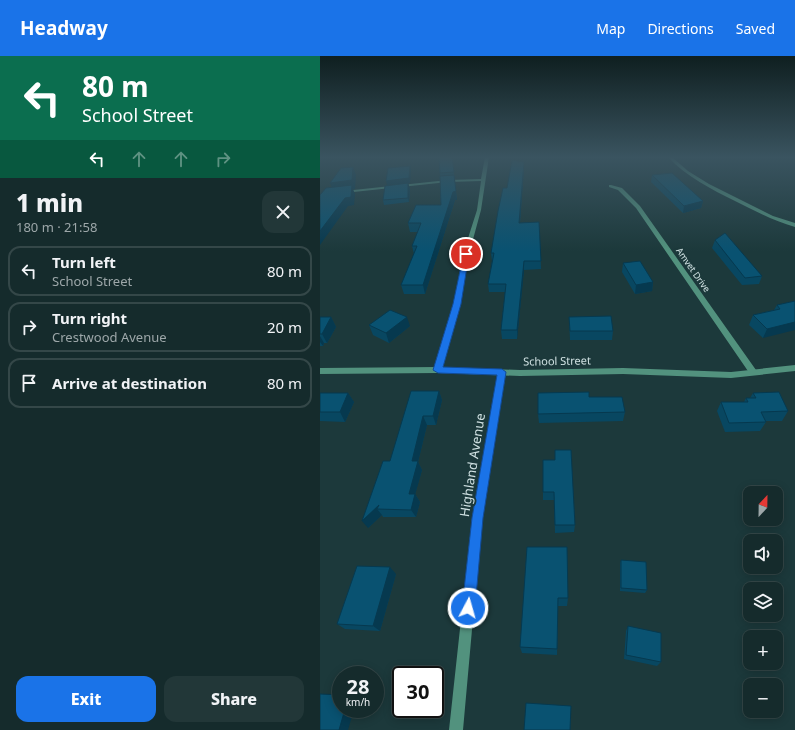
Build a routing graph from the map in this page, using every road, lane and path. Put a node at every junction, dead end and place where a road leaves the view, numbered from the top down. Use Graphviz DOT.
graph roads {
  1 [pos="379,188"];
  2 [pos="483,188"];
  3 [pos="618,188"];
  4 [pos="714,188"];
  5 [pos="337,193"];
  6 [pos="795,225"];
  7 [pos="795,368"];
  8 [pos="438,370"];
  9 [pos="320,371"];
  10 [pos="502,372"];
  11 [pos="753,372"];
  12 [pos="456,730"];
  1 -- 5 [label="street"];
  2 -- 8 [label="street"];
  3 -- 11 [label="street, Amvet Drive"];
  4 -- 6 [label="street"];
  7 -- 11 [label="street, School Street"];
  8 -- 9 [label="street, School Street"];
  8 -- 10 [label="street, School Street"];
  10 -- 11 [label="street, School Street"];
  10 -- 12 [label="street, Highland Avenue"];
}
